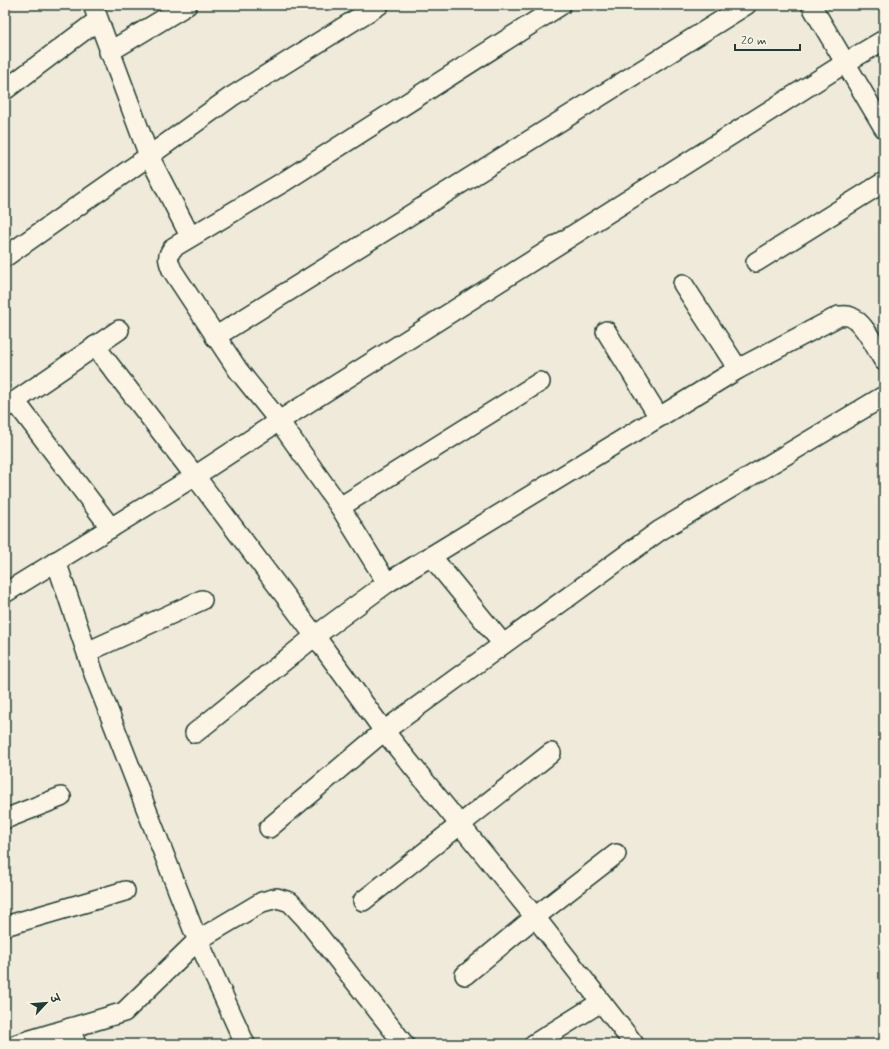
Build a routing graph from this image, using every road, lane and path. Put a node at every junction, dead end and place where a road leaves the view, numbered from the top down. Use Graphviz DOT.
graph roads {
  1 [pos="187,5"];
  2 [pos="379,5"];
  3 [pos="561,5"];
  4 [pos="746,5"];
  5 [pos="812,5"];
  6 [pos="96,13"];
  7 [pos="884,40"];
  8 [pos="110,52"];
  9 [pos="845,63"];
  10 [pos="5,90"];
  11 [pos="884,128"];
  12 [pos="149,156"];
  13 [pos="884,182"];
  14 [pos="190,236"];
  15 [pos="5,257"];
  16 [pos="756,262"];
  17 [pos="683,284"];
  18 [pos="119,330"];
  19 [pos="606,331"];
  20 [pos="215,337"];
  21 [pos="95,346"];
  22 [pos="884,361"];
  23 [pos="738,369"];
  24 [pos="540,382"];
  25 [pos="884,396"];
  26 [pos="10,404"];
  27 [pos="659,417"];
  28 [pos="279,421"];
  29 [pos="195,476"];
  30 [pos="340,507"];
  31 [pos="111,528"];
  32 [pos="431,556"];
  33 [pos="56,561"];
  34 [pos="387,583"];
  35 [pos="5,593"];
  36 [pos="202,600"];
  37 [pos="315,636"];
  38 [pos="502,644"];
  39 [pos="87,652"];
  40 [pos="384,731"];
  41 [pos="195,733"];
  42 [pos="551,753"];
  43 [pos="61,797"];
  44 [pos="5,819"];
  45 [pos="460,824"];
  46 [pos="270,828"];
  47 [pos="616,854"];
  48 [pos="125,891"];
  49 [pos="363,901"];
  50 [pos="535,917"];
  51 [pos="5,926"];
  52 [pos="198,940"];
  53 [pos="465,975"];
  54 [pos="601,1002"];
  55 [pos="73,1036"];
  56 [pos="17,1044"];
  57 [pos="245,1044"];
  58 [pos="404,1044"];
  59 [pos="534,1044"];
  60 [pos="634,1044"];
  1 -- 8 [label="street"];
  2 -- 12 [label="street"];
  3 -- 14 [label="street"];
  4 -- 20 [label="street"];
  5 -- 9 [label="street"];
  6 -- 8 [label="street"];
  6 -- 10 [label="street"];
  7 -- 9 [label="street"];
  8 -- 12 [label="street"];
  9 -- 11 [label="street"];
  9 -- 28 [label="street"];
  12 -- 14 [label="street"];
  12 -- 15 [label="street"];
  13 -- 16 [label="street"];
  14 -- 20 [label="street"];
  17 -- 23 [label="street"];
  18 -- 21 [label="street"];
  19 -- 27 [label="street"];
  20 -- 28 [label="street"];
  21 -- 26 [label="street"];
  21 -- 29 [label="street"];
  22 -- 23 [label="street"];
  23 -- 27 [label="street"];
  24 -- 30 [label="street"];
  25 -- 38 [label="street"];
  26 -- 31 [label="street"];
  27 -- 32 [label="street"];
  28 -- 29 [label="street"];
  28 -- 30 [label="street"];
  29 -- 31 [label="street"];
  29 -- 37 [label="street"];
  30 -- 34 [label="street"];
  31 -- 33 [label="street"];
  32 -- 34 [label="street"];
  32 -- 38 [label="street"];
  33 -- 35 [label="street"];
  33 -- 39 [label="street"];
  34 -- 37 [label="street"];
  36 -- 39 [label="street"];
  37 -- 40 [label="street"];
  37 -- 41 [label="street"];
  38 -- 40 [label="street"];
  39 -- 52 [label="street"];
  40 -- 45 [label="street"];
  40 -- 46 [label="street"];
  42 -- 45 [label="street"];
  43 -- 44 [label="street"];
  45 -- 49 [label="street"];
  45 -- 50 [label="street"];
  47 -- 50 [label="street"];
  48 -- 51 [label="street"];
  50 -- 53 [label="street"];
  50 -- 54 [label="street"];
  52 -- 55 [label="street"];
  52 -- 57 [label="street"];
  52 -- 58 [label="street"];
  54 -- 59 [label="street"];
  54 -- 60 [label="street"];
  55 -- 56 [label="street"];
}
